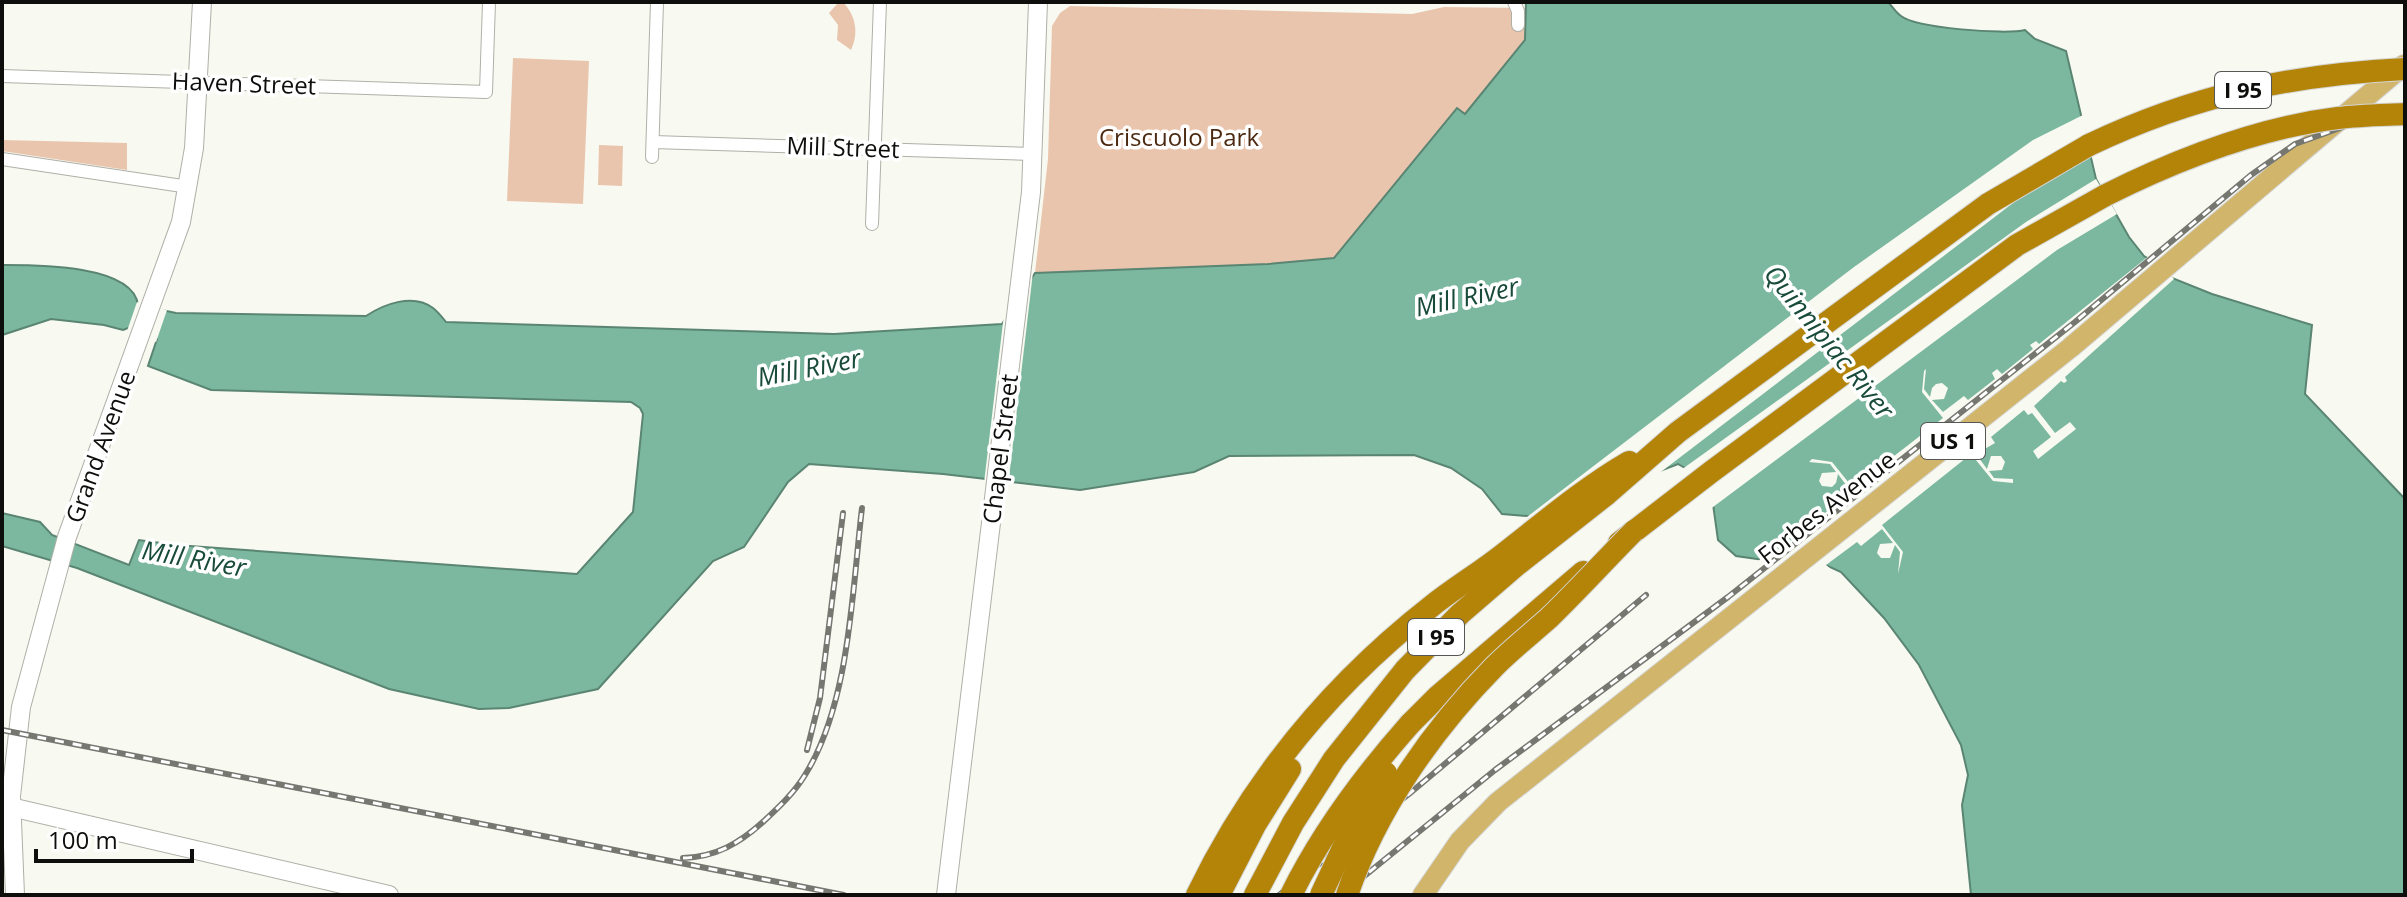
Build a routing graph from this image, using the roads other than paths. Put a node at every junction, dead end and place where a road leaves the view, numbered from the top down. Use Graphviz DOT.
graph roads {
  1 [pos="202,2"];
  2 [pos="489,2"];
  3 [pos="657,2"];
  4 [pos="880,2"];
  5 [pos="1038,2"];
  6 [pos="1514,2"];
  7 [pos="1518,25"];
  8 [pos="2405,67"];
  9 [pos="2,76"];
  10 [pos="198,82"];
  11 [pos="2405,114"];
  12 [pos="653,142"];
  13 [pos="875,150"];
  14 [pos="1033,154"];
  15 [pos="652,157"];
  16 [pos="2,159"];
  17 [pos="189,187"];
  18 [pos="872,224"];
  19 [pos="1678,432"];
  20 [pos="1634,531"];
  21 [pos="1495,561"];
  22 [pos="1410,724"];
  23 [pos="6,806"];
  24 [pos="947,890"];
  25 [pos="15,895"];
  26 [pos="389,895"];
  27 [pos="1197,895"];
  28 [pos="1219,895"];
  29 [pos="1255,895"];
  30 [pos="1291,895"];
  31 [pos="1321,895"];
  32 [pos="1347,895"];
  33 [pos="1423,895"];
  1 -- 10 [label="main road, Grand Avenue"];
  2 -- 10 [label="street, Haven Street"];
  3 -- 12 [label="street"];
  4 -- 13 [label="street"];
  5 -- 14 [label="main road, Chapel Street"];
  6 -- 7 [label="street"];
  8 -- 19 [label="highway, I 95, bridge"];
  8 -- 33 [label="main road, Forbes Avenue / US 1"];
  9 -- 10 [label="street, Haven Street"];
  10 -- 17 [label="main road, Grand Avenue"];
  11 -- 20 [label="highway, I 95, bridge"];
  12 -- 13 [label="street, Mill Street"];
  12 -- 15 [label="street"];
  13 -- 14 [label="street, Mill Street"];
  13 -- 18 [label="street"];
  14 -- 24 [label="main road, Chapel Street"];
  16 -- 17 [label="street"];
  17 -- 23 [label="main road, Grand Avenue"];
  19 -- 21 [label="highway"];
  19 -- 29 [label="highway, I 95"];
  20 -- 22 [label="highway, I 95, bridge"];
  20 -- 32 [label="highway, bridge"];
  21 -- 27 [label="highway"];
  21 -- 28 [label="highway"];
  22 -- 30 [label="highway, I 95, bridge"];
  22 -- 31 [label="highway, bridge"];
  23 -- 25 [label="main road, Grand Avenue"];
  23 -- 26 [label="main road"];
}
